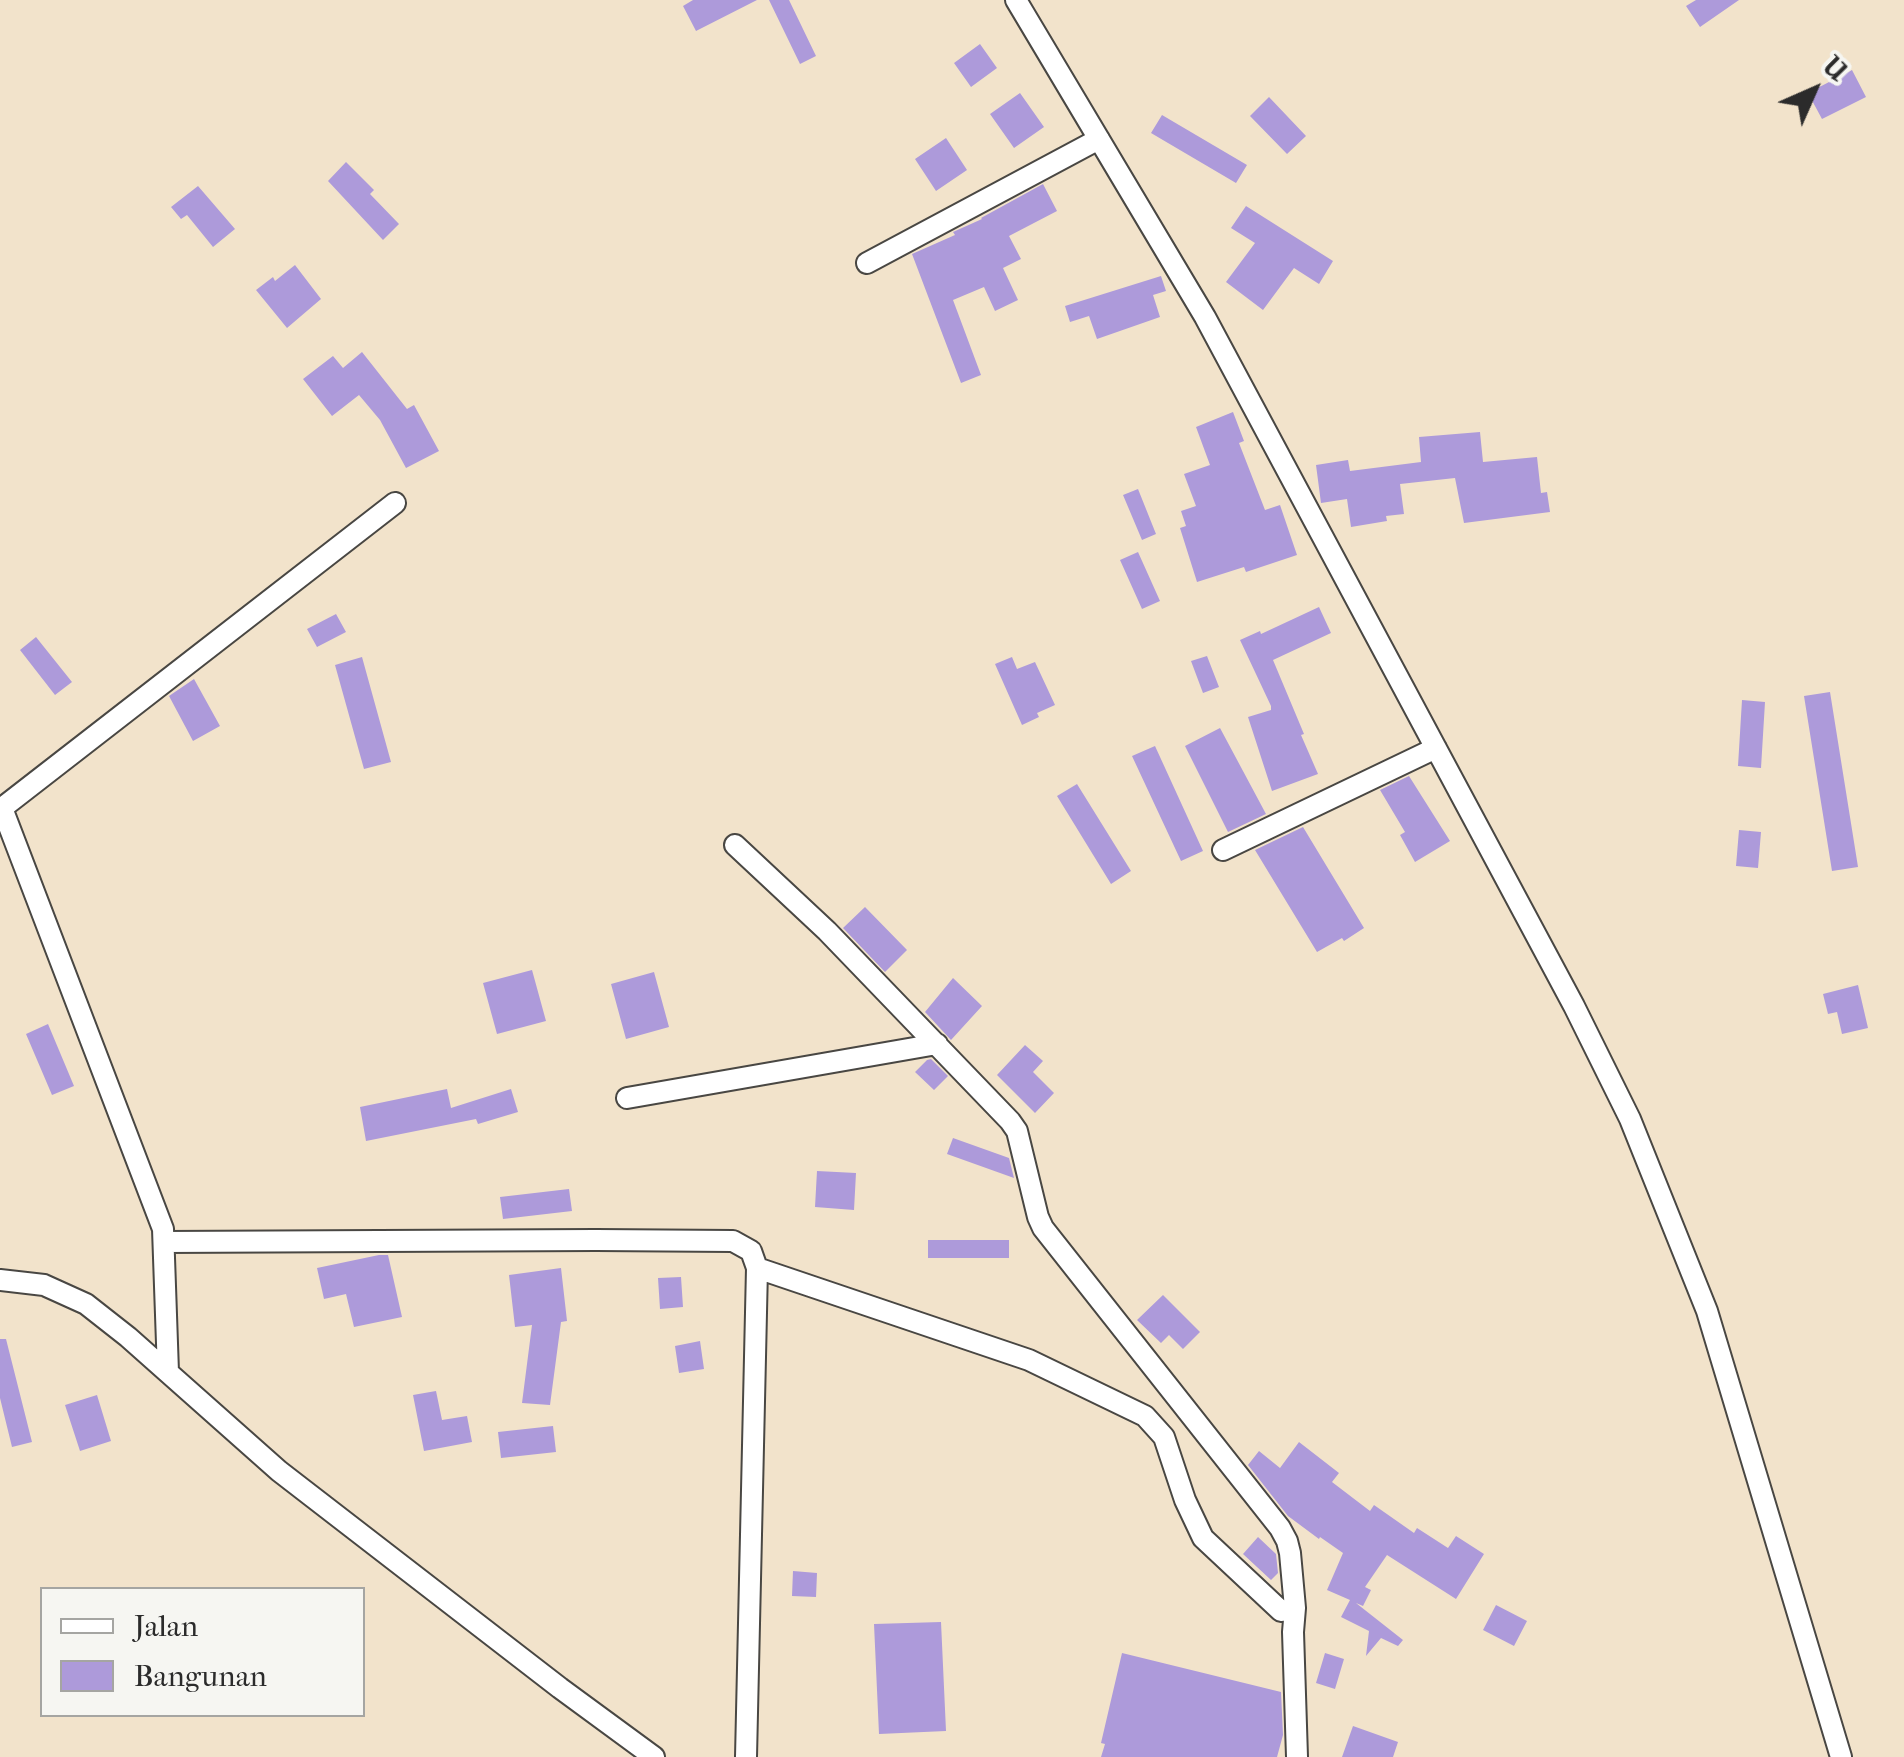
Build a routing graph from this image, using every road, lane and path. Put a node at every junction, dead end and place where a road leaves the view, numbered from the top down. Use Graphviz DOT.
graph roads {
  1 [pos="1016,0"];
  2 [pos="1099,139"];
  3 [pos="867,263"];
  4 [pos="396,504"];
  5 [pos="1436,748"];
  6 [pos="735,845"];
  7 [pos="1223,850"];
  8 [pos="937,1044"];
  9 [pos="627,1098"];
  10 [pos="164,1242"];
  11 [pos="757,1268"];
  12 [pos="0,1280"];
  13 [pos="168,1372"];
  14 [pos="1295,1608"];
  15 [pos="654,1757"];
  16 [pos="746,1757"];
  17 [pos="1297,1757"];
  18 [pos="1841,1757"];
  1 -- 2 [label="street"];
  2 -- 3 [label="street"];
  2 -- 5 [label="street"];
  4 -- 10 [label="street"];
  5 -- 7 [label="street"];
  5 -- 18 [label="street"];
  6 -- 8 [label="street"];
  8 -- 9 [label="street"];
  8 -- 14 [label="street"];
  10 -- 11 [label="street"];
  10 -- 13 [label="street"];
  11 -- 14 [label="street"];
  11 -- 16 [label="street"];
  12 -- 13 [label="street"];
  13 -- 15 [label="street"];
  14 -- 17 [label="street"];
}
